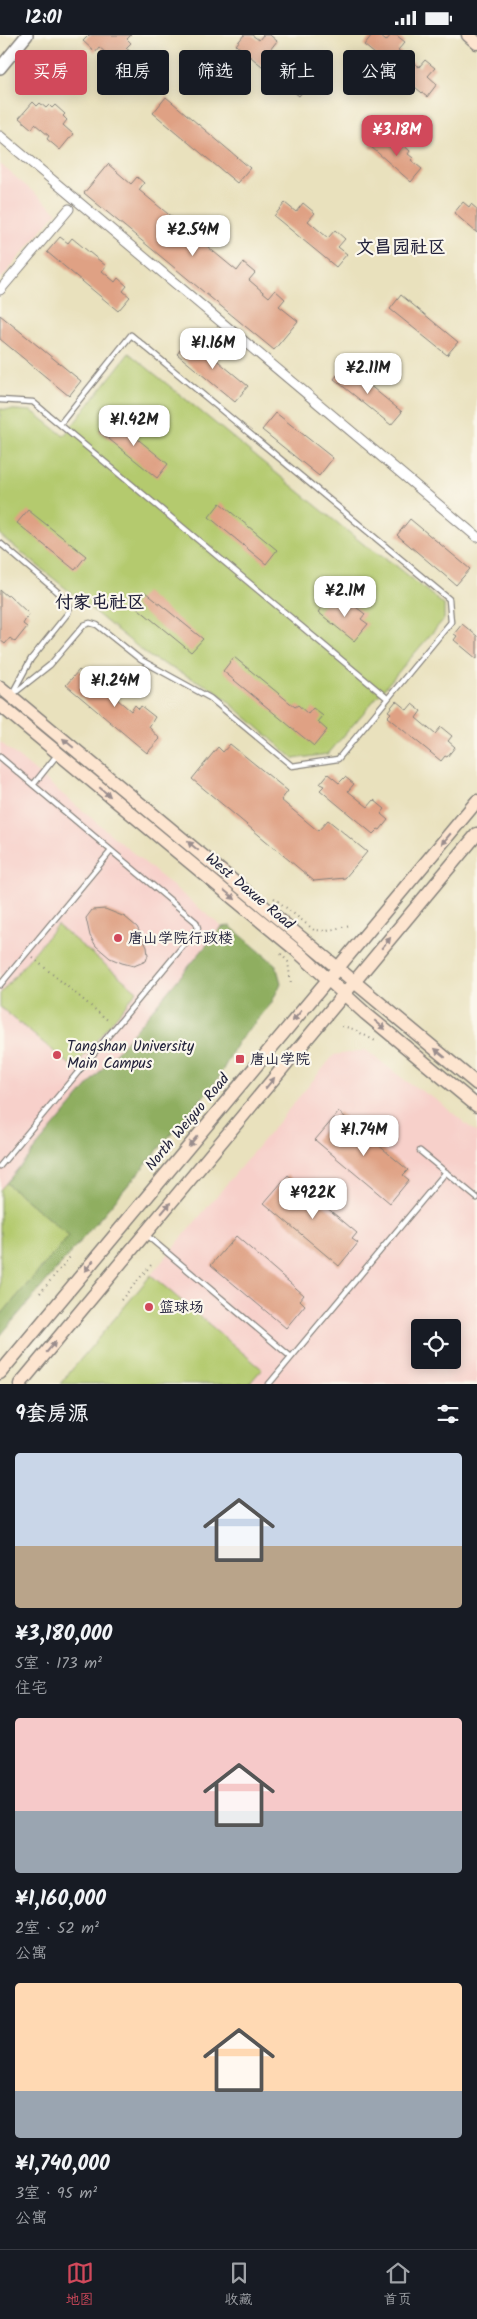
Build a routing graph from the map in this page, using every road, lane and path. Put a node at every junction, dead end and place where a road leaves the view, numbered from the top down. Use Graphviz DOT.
graph roads {
  1 [pos="27,35"];
  2 [pos="468,35"];
  3 [pos="477,43"];
  4 [pos="0,68"];
  5 [pos="0,136"];
  6 [pos="69,209"];
  7 [pos="0,289"];
  8 [pos="0,400"];
  9 [pos="60,424"];
  10 [pos="477,537"];
  11 [pos="0,543"];
  12 [pos="0,687"];
  13 [pos="11,696"];
  14 [pos="387,698"];
  15 [pos="0,705"];
  16 [pos="58,753"];
  17 [pos="0,757"];
  18 [pos="33,785"];
  19 [pos="477,801"];
  20 [pos="477,834"];
  21 [pos="111,851"];
  22 [pos="350,925"];
  23 [pos="314,930"];
  24 [pos="27,953"];
  25 [pos="288,962"];
  26 [pos="339,967"];
  27 [pos="328,978"];
  28 [pos="355,981"];
  29 [pos="291,984"];
  30 [pos="0,985"];
  31 [pos="344,993"];
  32 [pos="342,1025"];
  33 [pos="115,1027"];
  34 [pos="377,1042"];
  35 [pos="477,1084"];
  36 [pos="477,1106"];
  37 [pos="420,1151"];
  38 [pos="0,1166"];
  39 [pos="446,1172"];
  40 [pos="477,1198"];
  41 [pos="145,1234"];
  42 [pos="70,1257"];
  43 [pos="151,1265"];
  44 [pos="40,1293"];
  45 [pos="121,1300"];
  46 [pos="291,1357"];
  47 [pos="0,1373"];
  48 [pos="20,1384"];
  49 [pos="269,1384"];
  1 -- 4 [label="street"];
  2 -- 3 [label="main road"];
  5 -- 10 [label="street"];
  6 -- 7 [label="street"];
  8 -- 9 [label="lane"];
  9 -- 14 [label="lane"];
  9 -- 14 [label="lane"];
  11 -- 13 [label="lane"];
  12 -- 13 [label="main road, West Daxue Road"];
  13 -- 14 [label="lane"];
  26 -- 13 [label="main road, West Daxue Road, one-way"];
  15 -- 16 [label="main road, West Daxue Road"];
  16 -- 18 [label="lane"];
  16 -- 27 [label="main road, West Daxue Road, one-way"];
  17 -- 18 [label="lane"];
  18 -- 21 [label="lane"];
  19 -- 26 [label="main road, North Weiguo Road, one-way"];
  28 -- 20 [label="main road, one-way"];
  21 -- 24 [label="lane"];
  21 -- 33 [label="lane"];
  22 -- 23 [label="path"];
  24 -- 30 [label="lane"];
  24 -- 33 [label="path"];
  25 -- 29 [label="path"];
  26 -- 27 [label="main road, North Weiguo Road"];
  26 -- 28 [label="main road, West Daxue Road"];
  27 -- 31 [label="main road, West Daxue Road"];
  27 -- 47 [label="main road, North Weiguo Road, one-way"];
  28 -- 31 [label="main road"];
  35 -- 28 [label="main road, West Daxue Road, one-way"];
  31 -- 36 [label="main road, West Daxue Road, one-way"];
  41 -- 31 [label="main road, one-way"];
  32 -- 34 [label="path"];
  33 -- 38 [label="lane"];
  37 -- 39 [label="lane"];
  39 -- 40 [label="lane"];
  39 -- 46 [label="lane"];
  41 -- 46 [label="lane"];
  48 -- 41 [label="main road, one-way"];
  42 -- 44 [label="path"];
  43 -- 45 [label="path"];
  46 -- 49 [label="lane"];
}
